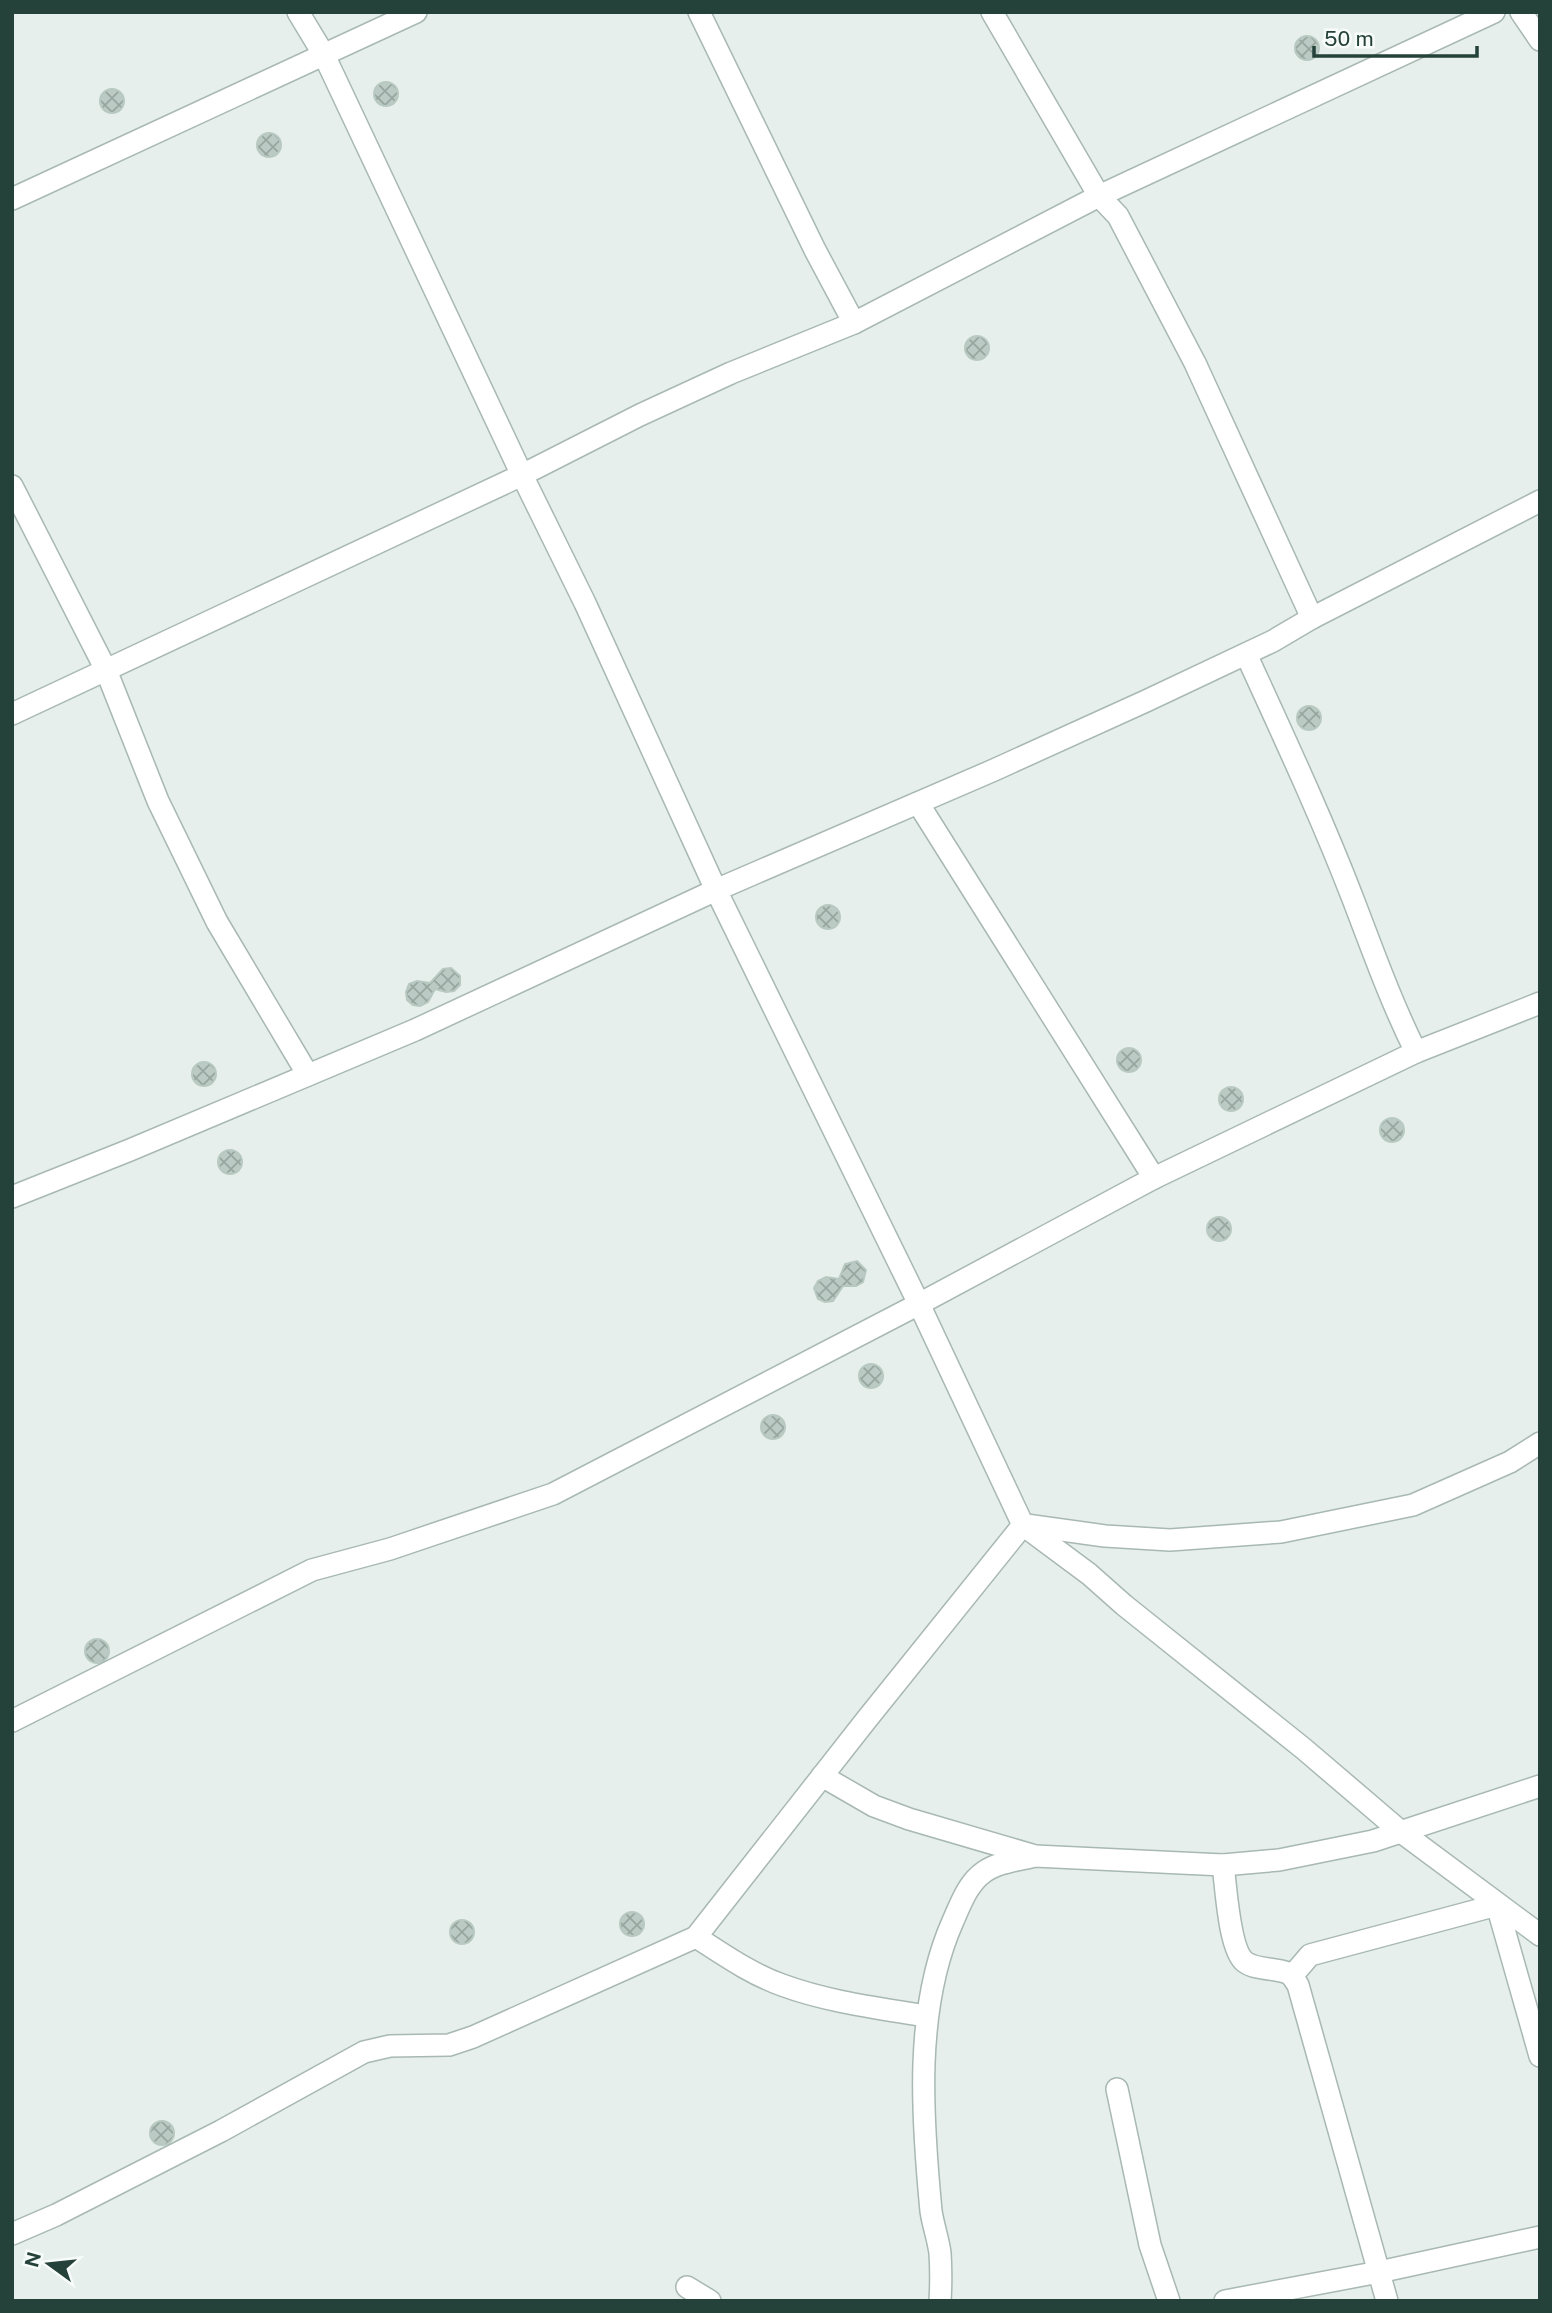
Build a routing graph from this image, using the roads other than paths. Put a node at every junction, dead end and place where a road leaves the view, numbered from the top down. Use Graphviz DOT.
graph roads {
  1 [pos="298,12"];
  2 [pos="416,12"];
  3 [pos="699,12"];
  4 [pos="992,12"];
  5 [pos="1494,12"];
  6 [pos="1521,12"];
  7 [pos="1540,40"];
  8 [pos="324,55"];
  9 [pos="1099,196"];
  10 [pos="12,199"];
  11 [pos="854,323"];
  12 [pos="522,475"];
  13 [pos="12,486"];
  14 [pos="1540,501"];
  15 [pos="1312,618"];
  16 [pos="1246,654"];
  17 [pos="106,670"];
  18 [pos="12,714"];
  19 [pos="918,803"];
  20 [pos="716,890"];
  21 [pos="1540,1003"];
  22 [pos="1416,1052"];
  23 [pos="308,1075"];
  24 [pos="1154,1178"];
  25 [pos="12,1198"];
  26 [pos="919,1304"];
  27 [pos="1540,1443"];
  28 [pos="1023,1525"];
  29 [pos="12,1721"];
  30 [pos="822,1776"];
  31 [pos="1540,1786"];
  32 [pos="1399,1831"];
  33 [pos="1035,1856"];
  34 [pos="1223,1865"];
  35 [pos="1497,1905"];
  36 [pos="1540,1935"];
  37 [pos="696,1937"];
  38 [pos="1293,1976"];
  39 [pos="926,2016"];
  40 [pos="1540,2056"];
  41 [pos="1117,2089"];
  42 [pos="12,2234"];
  43 [pos="1540,2237"];
  44 [pos="1379,2272"];
  45 [pos="687,2287"];
  46 [pos="710,2301"];
  47 [pos="940,2301"];
  48 [pos="1169,2301"];
  49 [pos="1225,2301"];
  50 [pos="1387,2301"];
  1 -- 8 [label="street"];
  2 -- 8 [label="street"];
  3 -- 11 [label="street"];
  4 -- 9 [label="street"];
  5 -- 9 [label="street"];
  6 -- 7 [label="street"];
  8 -- 10 [label="street"];
  8 -- 12 [label="street"];
  9 -- 11 [label="street"];
  9 -- 15 [label="street"];
  11 -- 12 [label="street"];
  12 -- 17 [label="street"];
  12 -- 20 [label="street"];
  13 -- 17 [label="street"];
  14 -- 15 [label="street"];
  15 -- 16 [label="street"];
  16 -- 19 [label="street"];
  16 -- 22 [label="street"];
  17 -- 18 [label="street"];
  17 -- 23 [label="street"];
  19 -- 20 [label="street"];
  19 -- 24 [label="street"];
  20 -- 23 [label="street"];
  20 -- 26 [label="street"];
  21 -- 22 [label="street"];
  22 -- 24 [label="street"];
  23 -- 25 [label="street"];
  24 -- 26 [label="street"];
  26 -- 28 [label="street"];
  26 -- 29 [label="street"];
  27 -- 28 [label="street"];
  28 -- 30 [label="street"];
  28 -- 32 [label="street"];
  30 -- 33 [label="street"];
  30 -- 37 [label="street"];
  31 -- 32 [label="street"];
  32 -- 34 [label="street"];
  32 -- 35 [label="street"];
  33 -- 34 [label="street"];
  33 -- 39 [label="street"];
  34 -- 38 [label="street"];
  35 -- 36 [label="street"];
  35 -- 38 [label="street"];
  35 -- 40 [label="street"];
  37 -- 39 [label="street"];
  37 -- 42 [label="street"];
  38 -- 44 [label="street"];
  39 -- 47 [label="street"];
  41 -- 48 [label="street"];
  43 -- 44 [label="street"];
  44 -- 49 [label="street"];
  44 -- 50 [label="street"];
  45 -- 46 [label="street"];
}
